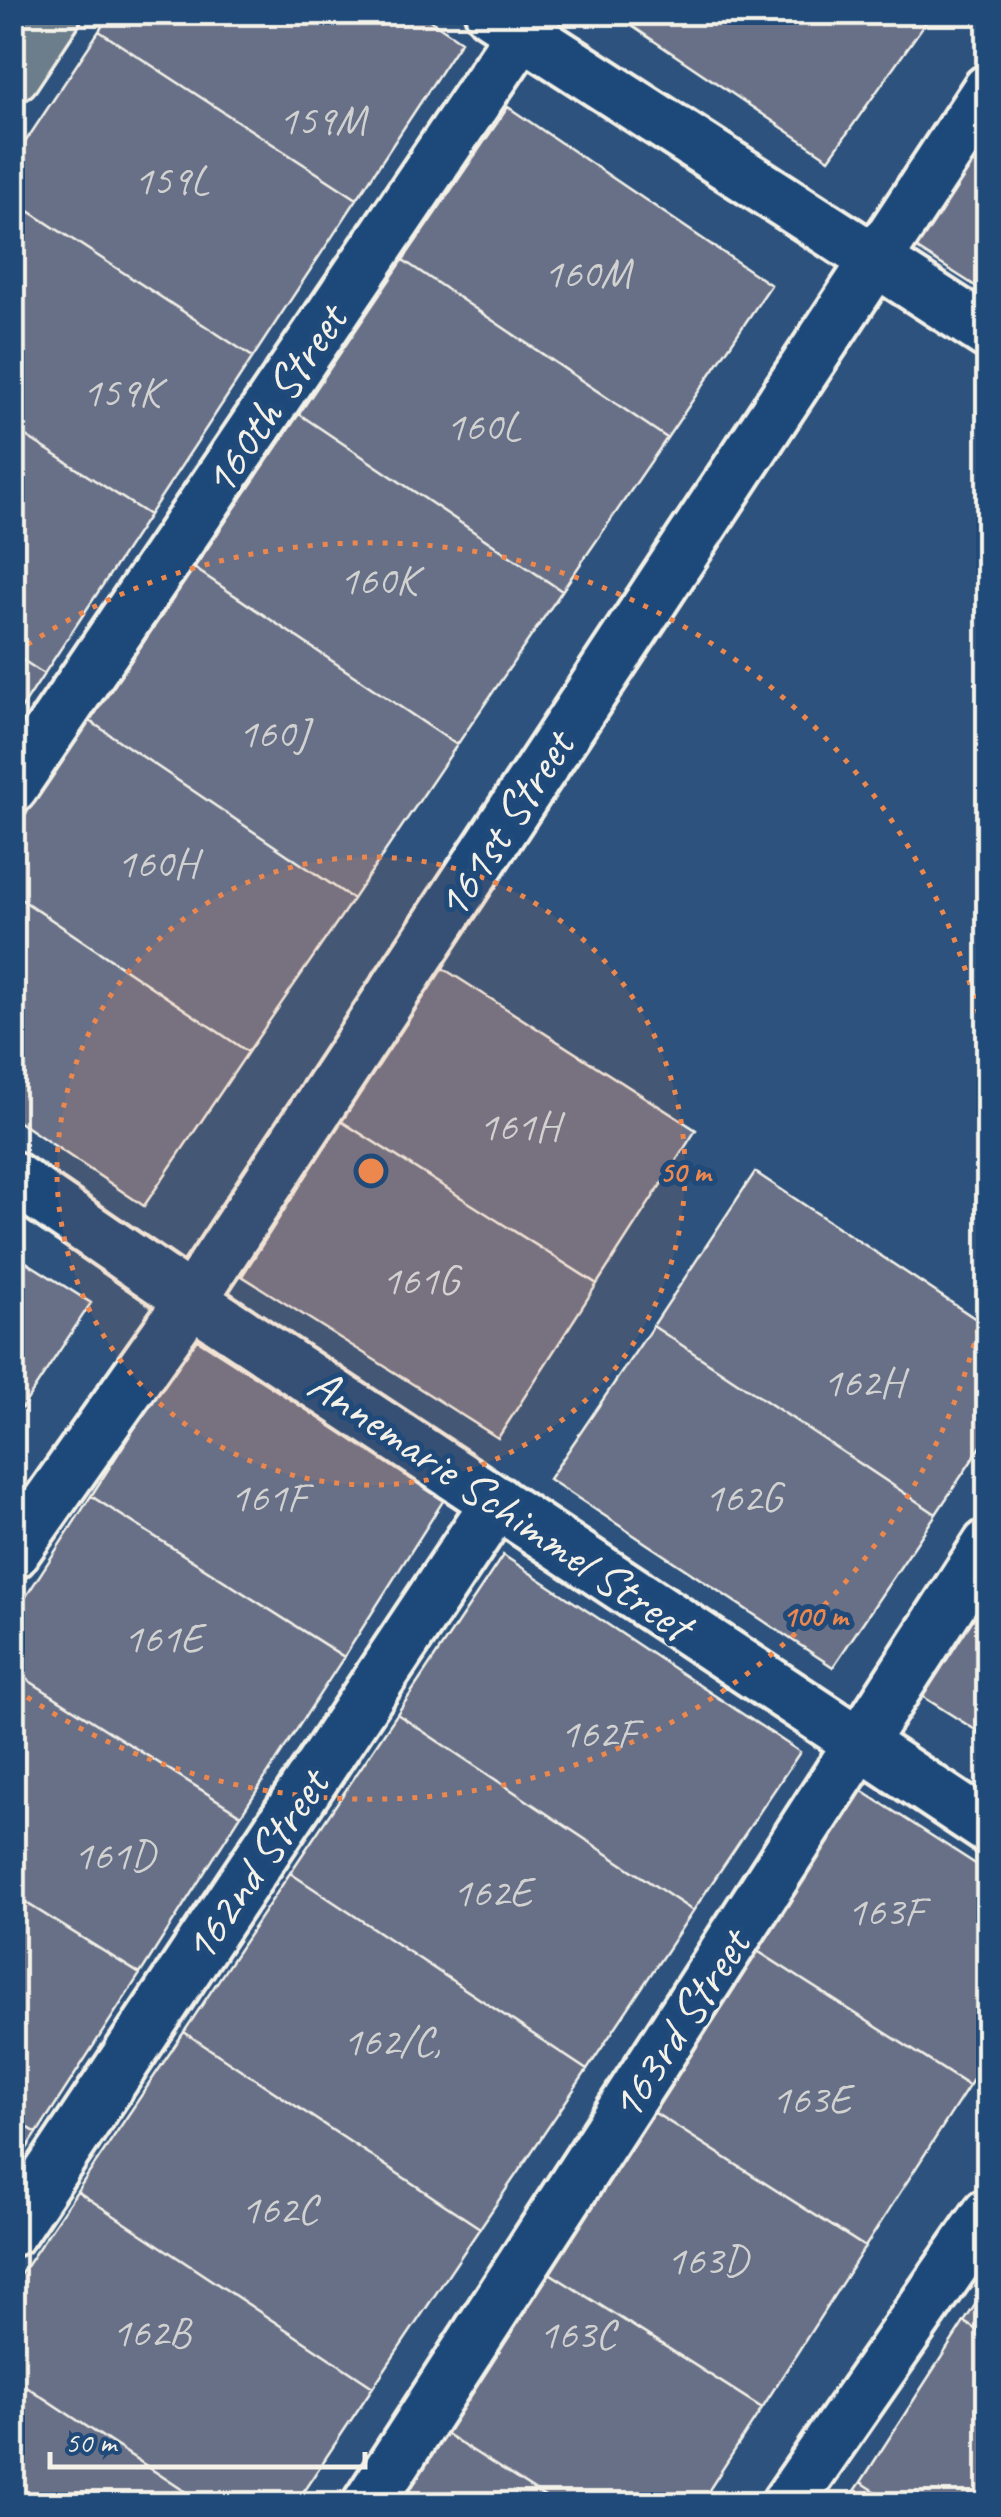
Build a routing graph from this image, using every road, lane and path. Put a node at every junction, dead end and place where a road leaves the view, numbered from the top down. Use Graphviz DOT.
graph roads {
  1 [pos="54,12"];
  2 [pos="517,19"];
  3 [pos="12,74"];
  4 [pos="988,90"];
  5 [pos="876,261"];
  6 [pos="988,333"];
  7 [pos="12,787"];
  8 [pos="12,1177"];
  9 [pos="192,1300"];
  10 [pos="496,1502"];
  11 [pos="988,1545"];
  12 [pos="12,1554"];
  13 [pos="860,1744"];
  14 [pos="988,1828"];
  15 [pos="988,2214"];
  16 [pos="12,2230"];
  17 [pos="368,2504"];
  18 [pos="788,2504"];
  1 -- 3 [label="main road"];
  2 -- 5 [label="street"];
  2 -- 7 [label="street, 160th Street"];
  4 -- 5 [label="street, 161st Street"];
  5 -- 6 [label="street"];
  5 -- 9 [label="street, 161st Street"];
  8 -- 9 [label="street, Annemarie Schimmel Street"];
  9 -- 10 [label="street, Annemarie Schimmel Street"];
  9 -- 12 [label="street, 161st Street"];
  10 -- 13 [label="street, Annemarie Schimmel Street"];
  10 -- 16 [label="street, 162nd Street"];
  11 -- 13 [label="street, 163rd Street"];
  13 -- 14 [label="street, Annemarie Schimmel Street"];
  13 -- 17 [label="street, 163rd Street"];
  15 -- 18 [label="street"];
}
